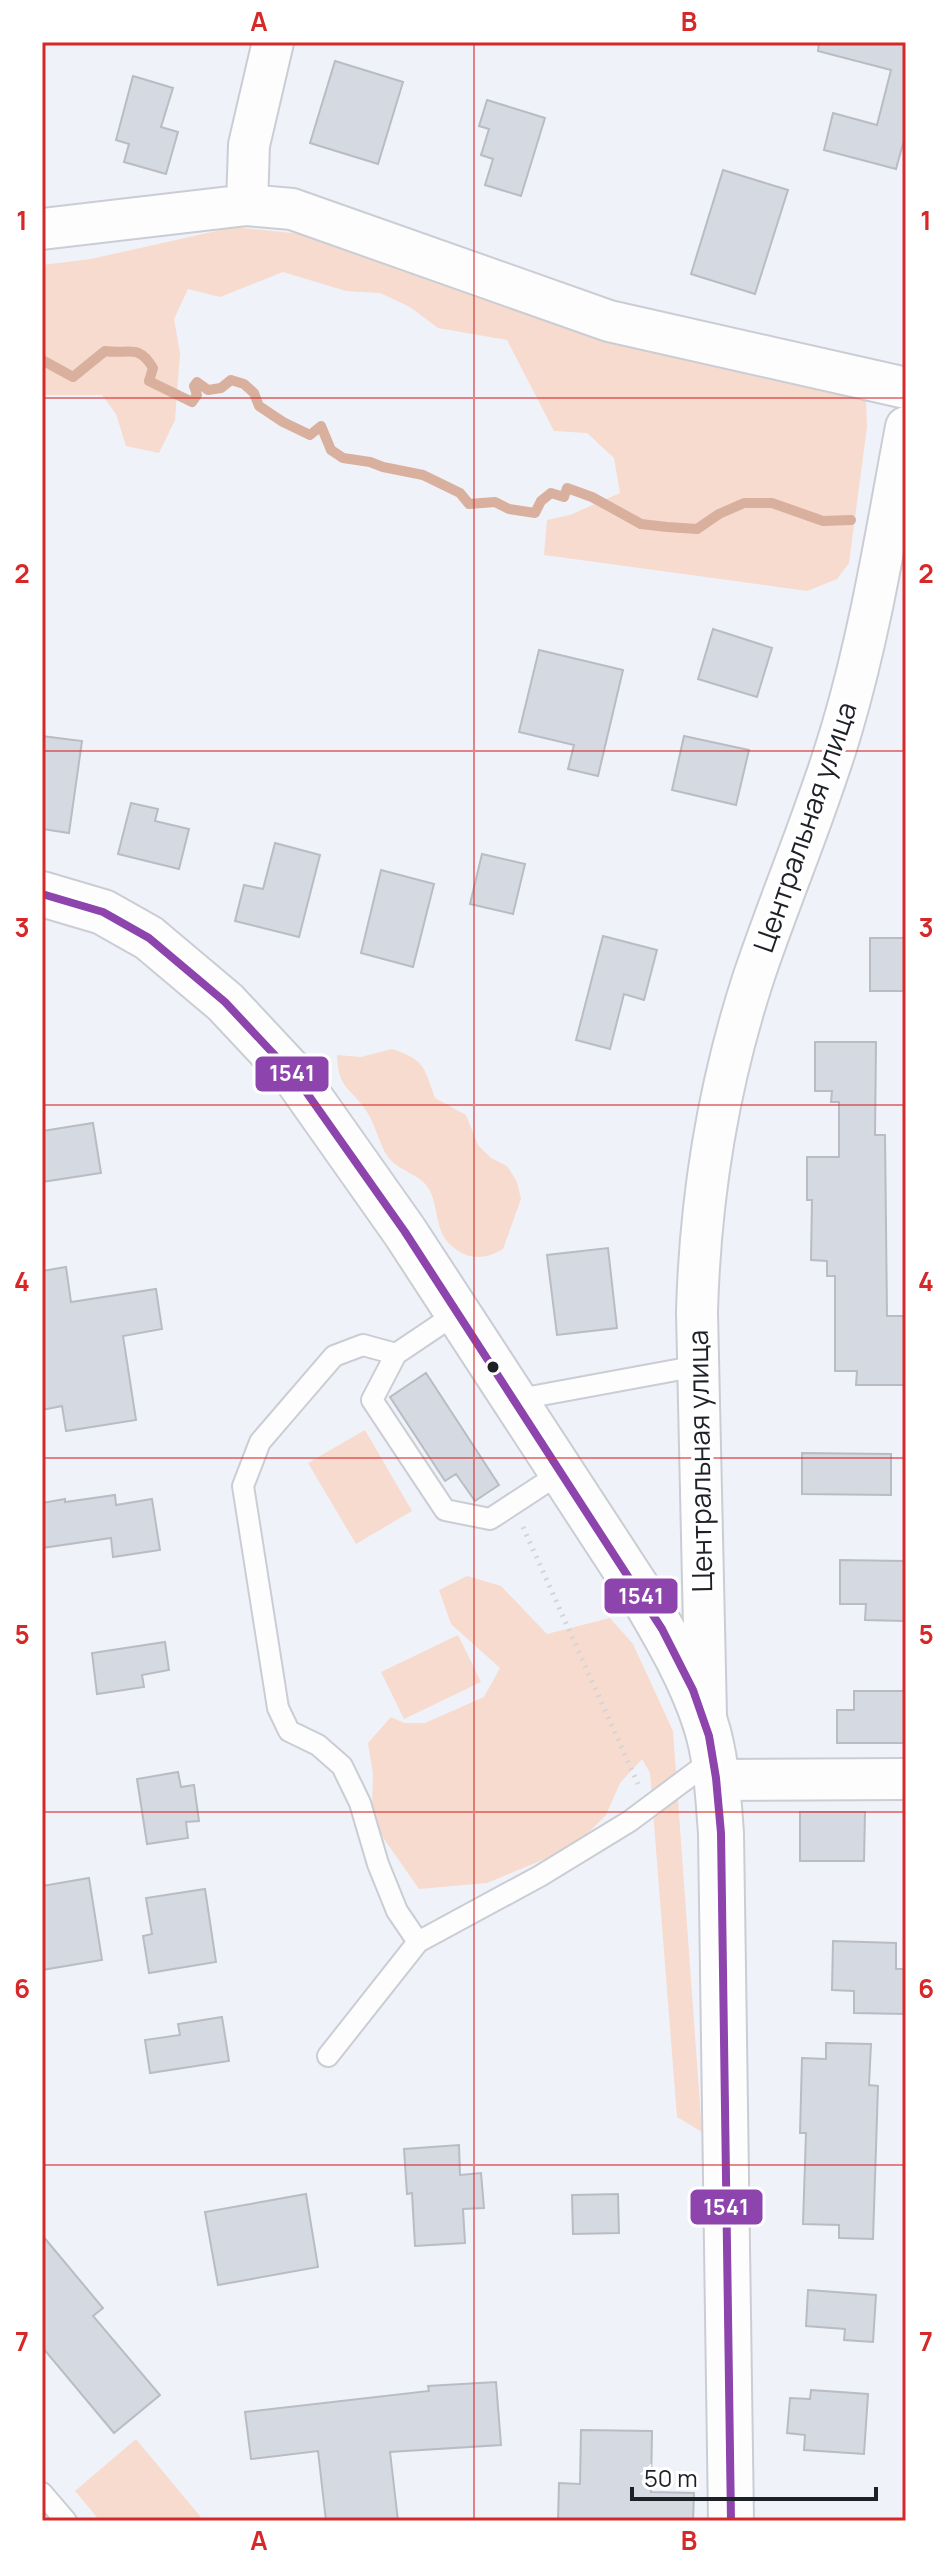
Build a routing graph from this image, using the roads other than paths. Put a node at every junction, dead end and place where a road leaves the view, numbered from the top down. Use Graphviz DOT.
graph roads {
  1 [pos="273,42"];
  2 [pos="247,205"];
  3 [pos="42,229"];
  4 [pos="906,388"];
  5 [pos="906,427"];
  6 [pos="42,894"];
  7 [pos="457,1313"];
  8 [pos="396,1354"];
  9 [pos="698,1366"];
  10 [pos="514,1400"];
  11 [pos="562,1472"];
  12 [pos="712,1754"];
  13 [pos="906,1779"];
  14 [pos="418,1942"];
  15 [pos="328,2056"];
  16 [pos="42,2493"];
  17 [pos="66,2521"];
  18 [pos="731,2521"];
  1 -- 2 [label="street"];
  2 -- 3 [label="street"];
  2 -- 4 [label="street"];
  5 -- 9 [label="street, Центральная улица"];
  6 -- 7 [label="street"];
  7 -- 8 [label="lane"];
  7 -- 10 [label="street"];
  8 -- 11 [label="lane"];
  8 -- 14 [label="lane"];
  9 -- 10 [label="lane"];
  9 -- 12 [label="street, Центральная улица"];
  10 -- 11 [label="street"];
  11 -- 12 [label="street"];
  12 -- 13 [label="street"];
  12 -- 14 [label="lane"];
  12 -- 18 [label="street, Центральная улица"];
  14 -- 15 [label="lane"];
  16 -- 17 [label="lane"];
}
